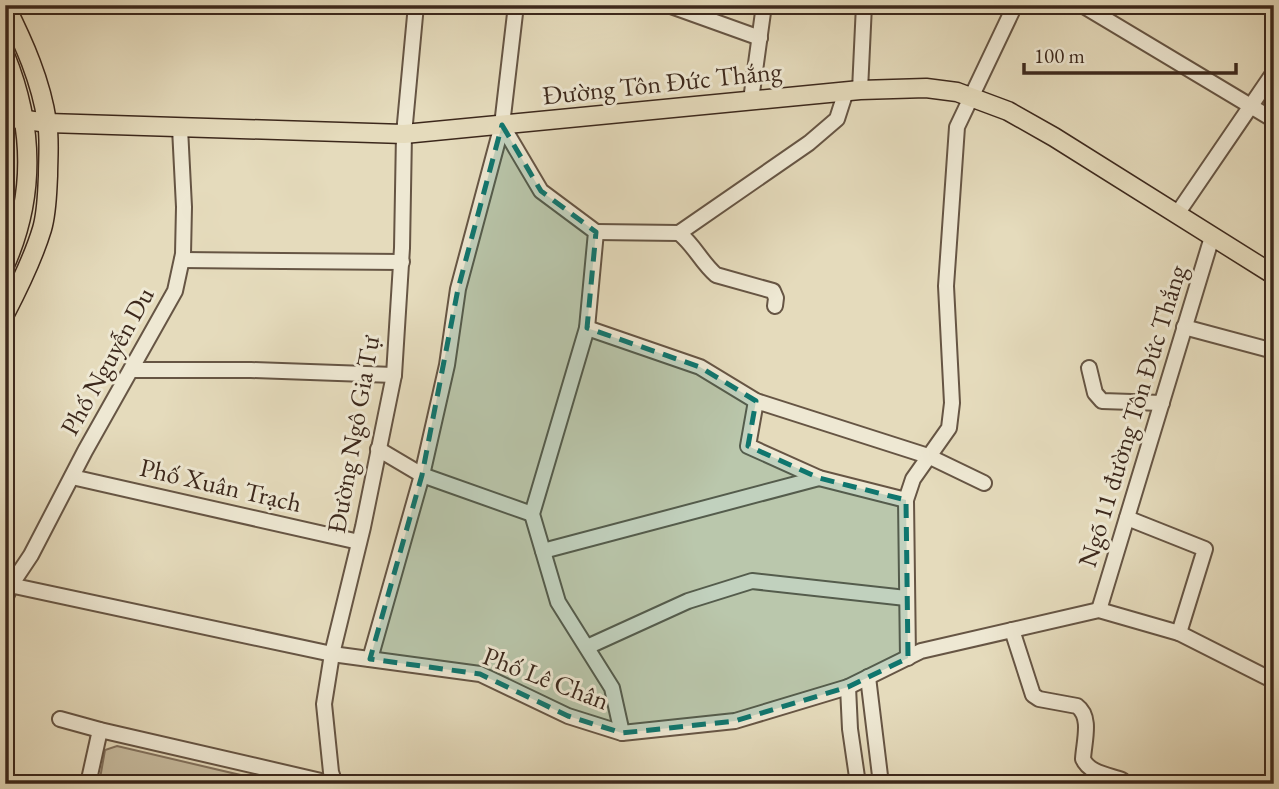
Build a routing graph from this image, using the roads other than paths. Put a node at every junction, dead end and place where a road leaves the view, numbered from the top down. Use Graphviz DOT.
graph roads {
  1 [pos="5,5"];
  2 [pos="416,5"];
  3 [pos="516,5"];
  4 [pos="668,5"];
  5 [pos="764,5"];
  6 [pos="864,5"];
  7 [pos="1015,5"];
  8 [pos="1082,5"];
  9 [pos="760,38"];
  10 [pos="5,55"];
  11 [pos="1274,72"];
  12 [pos="853,91"];
  13 [pos="972,97"];
  14 [pos="751,100"];
  15 [pos="1252,107"];
  16 [pos="5,117"];
  17 [pos="25,120"];
  18 [pos="1274,120"];
  19 [pos="48,123"];
  20 [pos="502,125"];
  21 [pos="180,128"];
  22 [pos="404,134"];
  23 [pos="1177,214"];
  24 [pos="596,232"];
  25 [pos="679,233"];
  26 [pos="1212,237"];
  27 [pos="182,260"];
  28 [pos="402,262"];
  29 [pos="5,265"];
  30 [pos="1274,275"];
  31 [pos="775,306"];
  32 [pos="5,314"];
  33 [pos="1184,327"];
  34 [pos="587,328"];
  35 [pos="1274,351"];
  36 [pos="1089,368"];
  37 [pos="131,370"];
  38 [pos="394,375"];
  39 [pos="757,401"];
  40 [pos="1162,403"];
  41 [pos="378,449"];
  42 [pos="928,456"];
  43 [pos="422,475"];
  44 [pos="72,477"];
  45 [pos="819,478"];
  46 [pos="984,483"];
  47 [pos="906,500"];
  48 [pos="532,514"];
  49 [pos="1127,518"];
  50 [pos="359,542"];
  51 [pos="543,551"];
  52 [pos="8,584"];
  53 [pos="906,598"];
  54 [pos="5,599"];
  55 [pos="1099,610"];
  56 [pos="1012,630"];
  57 [pos="1180,633"];
  58 [pos="587,647"];
  59 [pos="332,654"];
  60 [pos="908,658"];
  61 [pos="370,659"];
  62 [pos="868,677"];
  63 [pos="1274,681"];
  64 [pos="848,687"];
  65 [pos="60,719"];
  66 [pos="100,730"];
  67 [pos="622,733"];
  68 [pos="1122,780"];
  69 [pos="88,784"];
  70 [pos="334,784"];
  71 [pos="858,784"];
  72 [pos="881,784"];
  1 -- 19 [label="main road"];
  2 -- 22 [label="street, Đường Ngô Gia Tự"];
  3 -- 20 [label="street"];
  4 -- 9 [label="street"];
  5 -- 9 [label="street"];
  6 -- 12 [label="street"];
  7 -- 13 [label="street"];
  8 -- 15 [label="street"];
  9 -- 14 [label="street"];
  10 -- 17 [label="main road"];
  11 -- 15 [label="street"];
  12 -- 13 [label="main road, Đường Tôn Đức Thắng"];
  12 -- 14 [label="main road, Đường Tôn Đức Thắng"];
  12 -- 25 [label="street"];
  13 -- 23 [label="main road, Đường Tôn Đức Thắng"];
  13 -- 42 [label="street"];
  14 -- 20 [label="main road, Đường Tôn Đức Thắng"];
  15 -- 18 [label="street"];
  15 -- 23 [label="street"];
  16 -- 17 [label="main road, Đường Tôn Đức Thắng"];
  17 -- 19 [label="main road, Đường Tôn Đức Thắng"];
  17 -- 29 [label="main road"];
  19 -- 21 [label="main road, Đường Tôn Đức Thắng"];
  19 -- 32 [label="main road"];
  20 -- 22 [label="main road, Đường Tôn Đức Thắng"];
  20 -- 24 [label="street"];
  20 -- 43 [label="street"];
  21 -- 22 [label="main road, Đường Tôn Đức Thắng"];
  21 -- 27 [label="street, Phố Nguyễn Du"];
  22 -- 28 [label="street, Đường Ngô Gia Tự"];
  23 -- 26 [label="main road, Đường Tôn Đức Thắng"];
  24 -- 25 [label="street"];
  24 -- 34 [label="street"];
  25 -- 31 [label="street"];
  26 -- 30 [label="main road, Đường Tôn Đức Thắng"];
  26 -- 33 [label="street, Ngõ 11 đường Tôn Đức Thắng"];
  27 -- 28 [label="street"];
  27 -- 37 [label="street, Phố Nguyễn Du"];
  28 -- 38 [label="street, Đường Ngô Gia Tự"];
  33 -- 35 [label="street"];
  33 -- 40 [label="street, Ngõ 11 đường Tôn Đức Thắng"];
  34 -- 39 [label="street"];
  34 -- 48 [label="street"];
  36 -- 40 [label="street"];
  37 -- 38 [label="street"];
  37 -- 44 [label="street, Phố Nguyễn Du"];
  38 -- 41 [label="street, Đường Ngô Gia Tự"];
  39 -- 42 [label="street"];
  39 -- 45 [label="street"];
  40 -- 49 [label="street, Ngõ 11 đường Tôn Đức Thắng"];
  41 -- 43 [label="street"];
  41 -- 50 [label="street, Đường Ngô Gia Tự"];
  42 -- 46 [label="street"];
  42 -- 47 [label="street"];
  43 -- 48 [label="street"];
  43 -- 61 [label="street"];
  44 -- 50 [label="street, Phố Xuân Trạch"];
  44 -- 52 [label="street, Phố Nguyễn Du"];
  45 -- 47 [label="street"];
  45 -- 51 [label="street"];
  47 -- 53 [label="street"];
  48 -- 51 [label="street"];
  49 -- 55 [label="street, Ngõ 11 đường Tôn Đức Thắng"];
  49 -- 57 [label="street"];
  50 -- 59 [label="street, Đường Ngô Gia Tự"];
  51 -- 58 [label="street"];
  52 -- 54 [label="street, Phố Nguyễn Du"];
  52 -- 59 [label="street, Phố Lê Chân"];
  53 -- 58 [label="street"];
  53 -- 60 [label="street"];
  55 -- 56 [label="street, Phố Lê Chân"];
  55 -- 57 [label="street"];
  56 -- 60 [label="street, Phố Lê Chân"];
  56 -- 68 [label="street"];
  57 -- 63 [label="street"];
  58 -- 67 [label="street"];
  59 -- 61 [label="street, Phố Lê Chân"];
  59 -- 70 [label="street, Đường Ngô Gia Tự"];
  60 -- 62 [label="street, Phố Lê Chân"];
  61 -- 67 [label="street, Phố Lê Chân"];
  62 -- 64 [label="street, Phố Lê Chân"];
  62 -- 72 [label="street"];
  64 -- 67 [label="street, Phố Lê Chân"];
  64 -- 71 [label="street"];
  65 -- 66 [label="street"];
  66 -- 69 [label="street"];
  66 -- 70 [label="street"];
}
